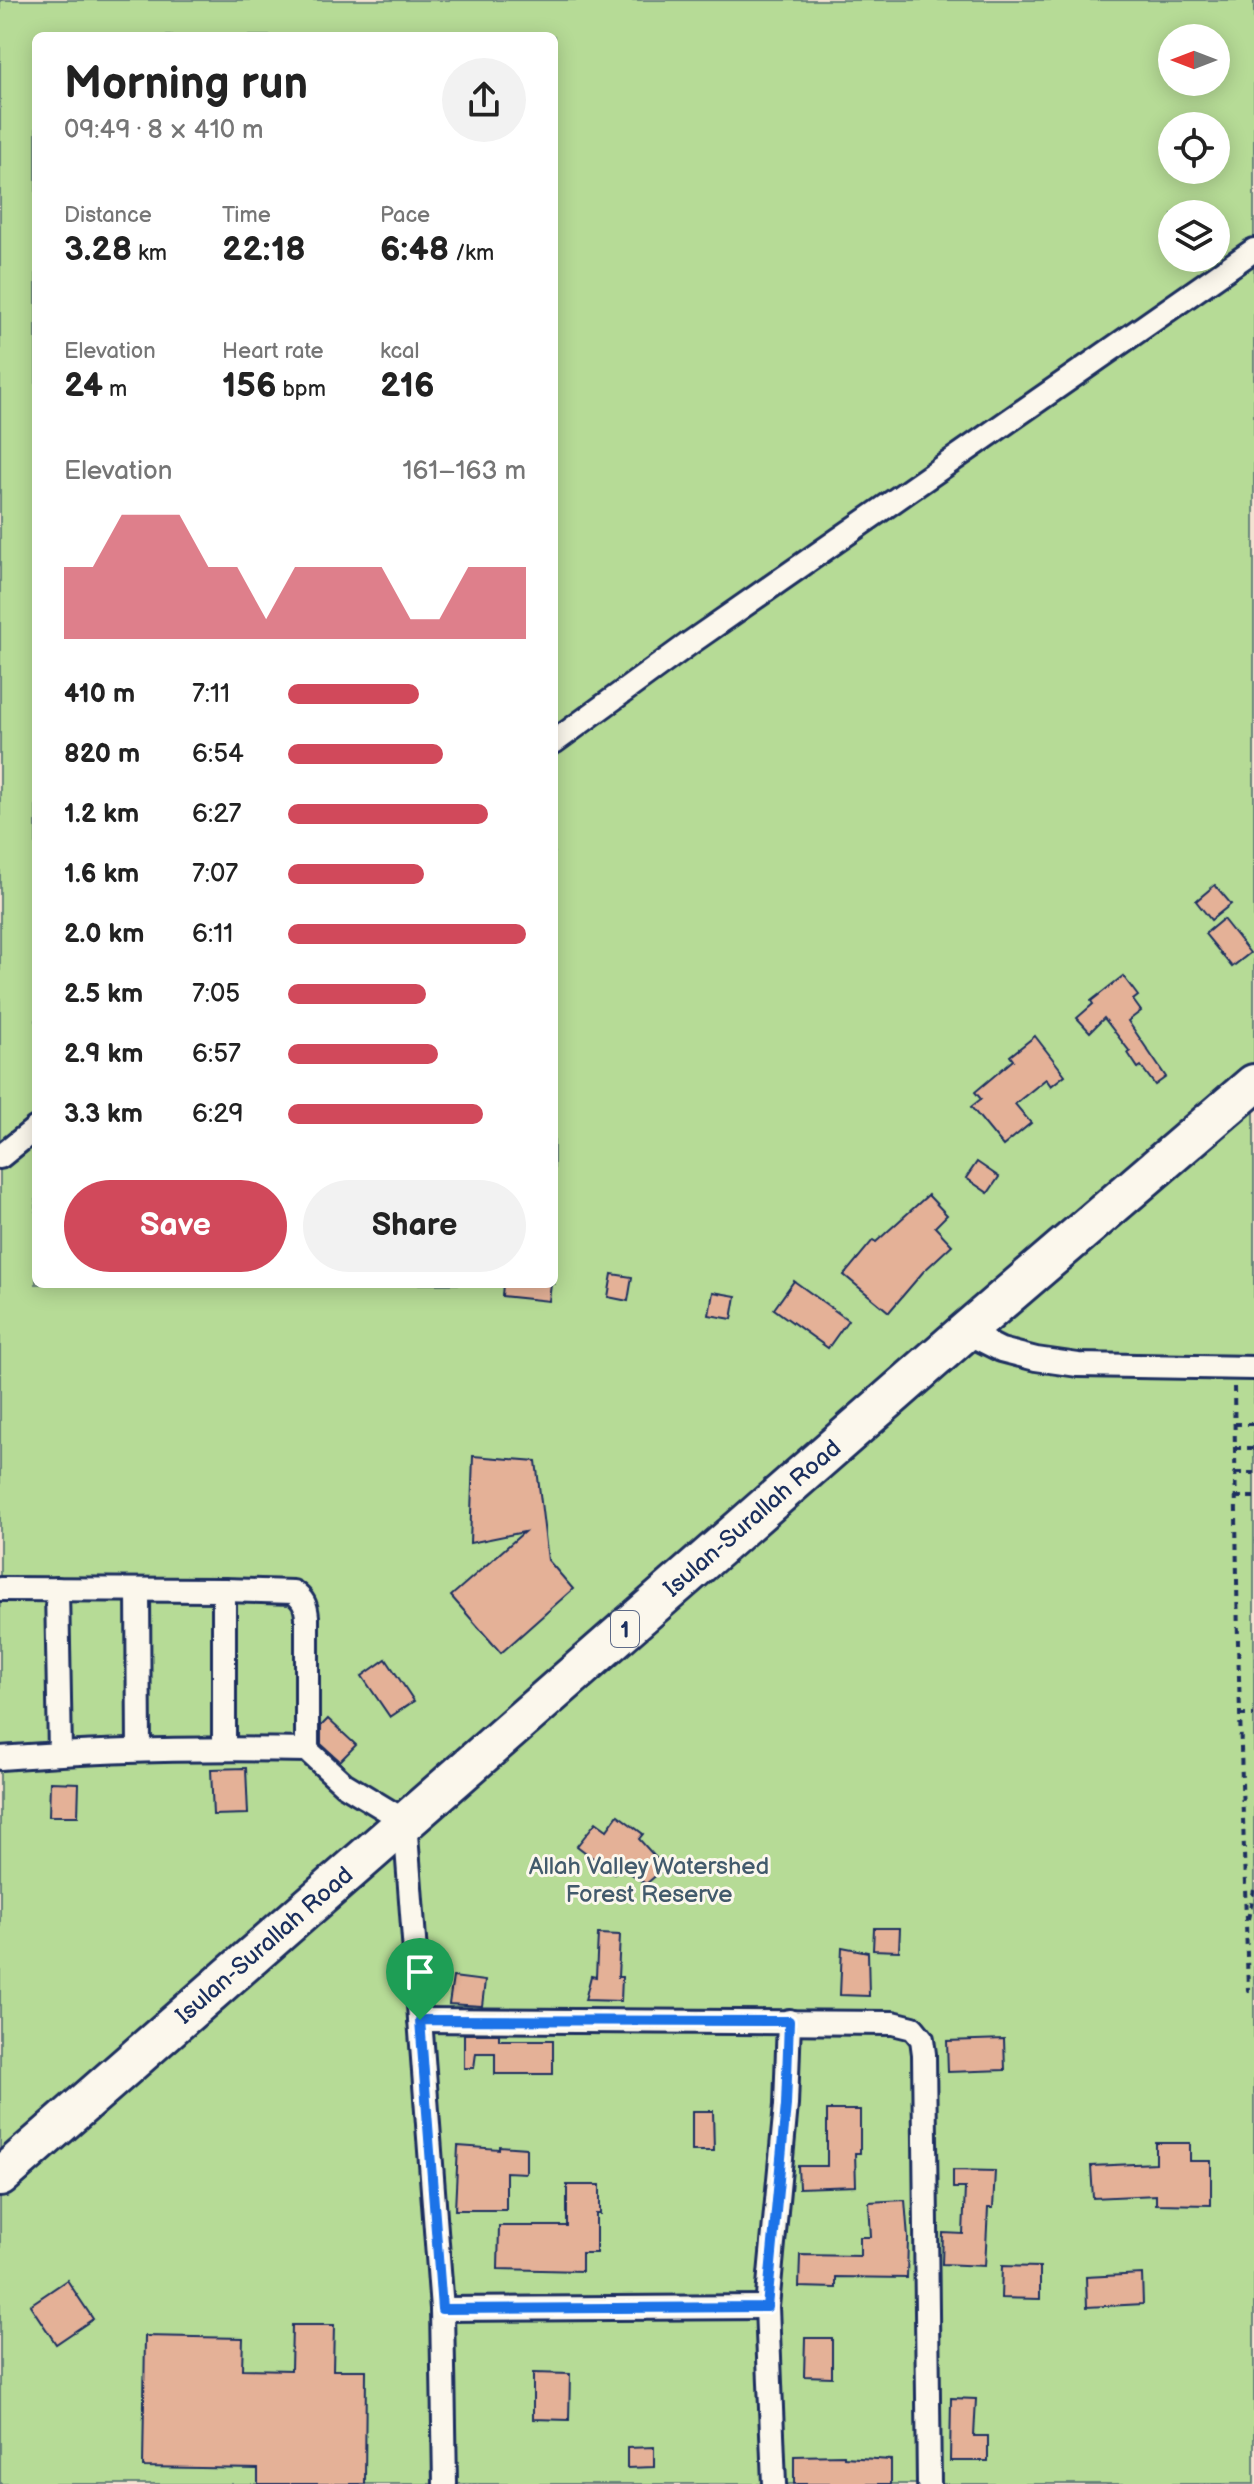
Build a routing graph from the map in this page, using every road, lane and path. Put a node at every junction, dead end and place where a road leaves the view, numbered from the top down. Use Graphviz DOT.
graph roads {
  1 [pos="1254,250"];
  2 [pos="558,739"];
  3 [pos="1254,1084"];
  4 [pos="32,1131"];
  5 [pos="0,1157"];
  6 [pos="965,1332"];
  7 [pos="1244,1368"];
  8 [pos="1235,1424"];
  9 [pos="1254,1424"];
  10 [pos="1235,1448"];
  11 [pos="1254,1448"];
  12 [pos="1236,1473"];
  13 [pos="1254,1473"];
  14 [pos="1236,1497"];
  15 [pos="1254,1497"];
  16 [pos="0,1589"];
  17 [pos="57,1589"];
  18 [pos="138,1590"];
  19 [pos="224,1590"];
  20 [pos="1240,1715"];
  21 [pos="1254,1715"];
  22 [pos="224,1748"];
  23 [pos="139,1750"];
  24 [pos="307,1750"];
  25 [pos="60,1753"];
  26 [pos="0,1758"];
  27 [pos="405,1821"];
  28 [pos="1254,1890"];
  29 [pos="1246,1929"];
  30 [pos="1254,1991"];
  31 [pos="420,2020"];
  32 [pos="789,2021"];
  33 [pos="0,2177"];
  34 [pos="767,2307"];
  35 [pos="442,2309"];
  36 [pos="445,2484"];
  37 [pos="774,2484"];
  38 [pos="929,2484"];
  1 -- 2 [label="street"];
  3 -- 6 [label="highway, Isulan-Surallah Road / 1"];
  4 -- 5 [label="street"];
  6 -- 7 [label="street"];
  6 -- 27 [label="highway, Isulan-Surallah Road / 1"];
  7 -- 8 [label="path"];
  8 -- 9 [label="path"];
  8 -- 10 [label="path"];
  10 -- 11 [label="path"];
  10 -- 12 [label="path"];
  12 -- 13 [label="path"];
  12 -- 14 [label="path"];
  14 -- 15 [label="path"];
  14 -- 20 [label="path"];
  16 -- 17 [label="street"];
  17 -- 18 [label="street"];
  17 -- 25 [label="street"];
  18 -- 19 [label="street"];
  18 -- 23 [label="street"];
  19 -- 22 [label="street"];
  19 -- 24 [label="street"];
  20 -- 21 [label="path"];
  20 -- 29 [label="path"];
  22 -- 23 [label="street"];
  22 -- 24 [label="street"];
  23 -- 25 [label="street"];
  24 -- 27 [label="street"];
  25 -- 26 [label="street"];
  27 -- 31 [label="street"];
  27 -- 33 [label="highway, Isulan-Surallah Road / 1"];
  28 -- 29 [label="path"];
  29 -- 30 [label="path"];
  31 -- 32 [label="street"];
  31 -- 35 [label="street"];
  32 -- 34 [label="street"];
  32 -- 38 [label="street"];
  34 -- 35 [label="street"];
  34 -- 37 [label="street"];
  35 -- 36 [label="street"];
}
